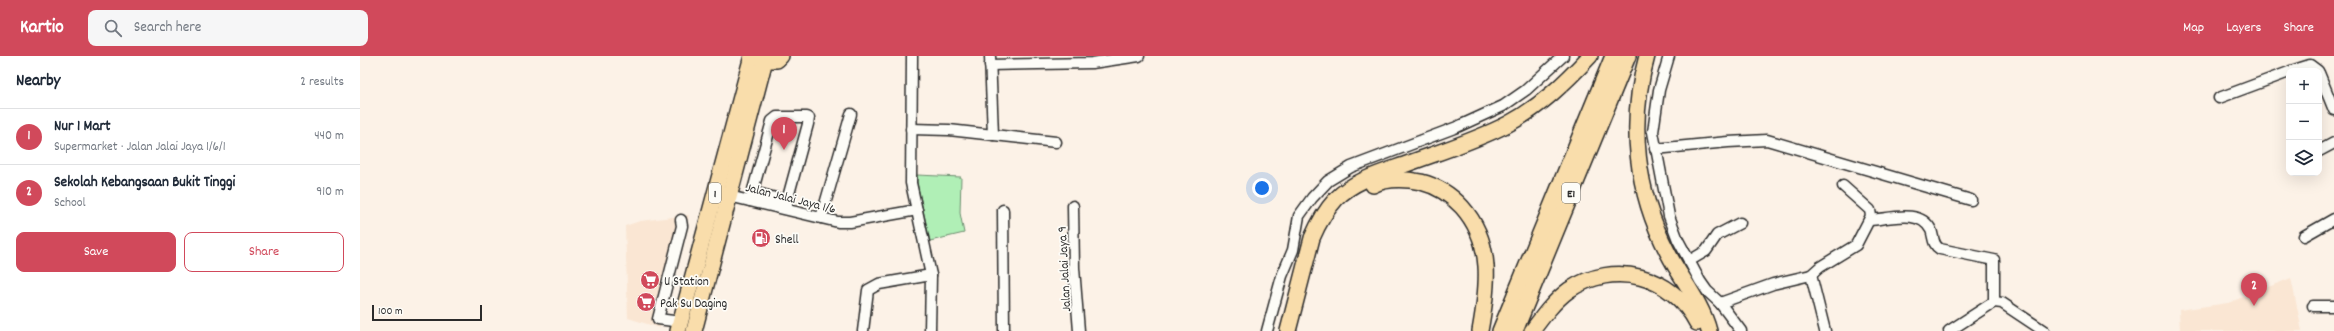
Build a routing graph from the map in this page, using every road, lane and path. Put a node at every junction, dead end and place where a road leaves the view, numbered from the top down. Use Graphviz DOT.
graph roads {
  1 [pos="781,56"];
  2 [pos="912,56"];
  3 [pos="1139,56"];
  4 [pos="1562,56"];
  5 [pos="1590,56"];
  6 [pos="1613,56"];
  7 [pos="1628,56"];
  8 [pos="1646,56"];
  9 [pos="1668,56"];
  10 [pos="761,57"];
  11 [pos="1105,59"];
  12 [pos="1060,60"];
  13 [pos="990,61"];
  14 [pos="2300,68"];
  15 [pos="2313,68"];
  16 [pos="2286,73"];
  17 [pos="2322,82"];
  18 [pos="2219,98"];
  19 [pos="2334,110"];
  20 [pos="851,114"];
  21 [pos="911,129"];
  22 [pos="993,135"];
  23 [pos="1056,142"];
  24 [pos="2334,143"];
  25 [pos="1655,149"];
  26 [pos="2322,149"];
  27 [pos="1843,186"];
  28 [pos="729,196"];
  29 [pos="752,196"];
  30 [pos="1971,200"];
  31 [pos="787,205"];
  32 [pos="1073,206"];
  33 [pos="917,210"];
  34 [pos="1003,210"];
  35 [pos="820,218"];
  36 [pos="2334,219"];
  37 [pos="682,220"];
  38 [pos="1870,220"];
  39 [pos="1740,223"];
  40 [pos="2304,236"];
  41 [pos="1689,261"];
  42 [pos="931,275"];
  43 [pos="1810,275"];
  44 [pos="1994,302"];
  45 [pos="1720,303"];
  46 [pos="2313,306"];
  47 [pos="2334,306"];
  48 [pos="680,326"];
  49 [pos="694,331"];
  50 [pos="863,331"];
  51 [pos="930,331"];
  52 [pos="1004,331"];
  53 [pos="1079,331"];
  54 [pos="1268,331"];
  55 [pos="1288,331"];
  56 [pos="1297,331"];
  57 [pos="1480,331"];
  58 [pos="1500,331"];
  59 [pos="1516,331"];
  60 [pos="1532,331"];
  61 [pos="1700,331"];
  62 [pos="1709,331"];
  63 [pos="1741,331"];
  64 [pos="1825,331"];
  65 [pos="1949,331"];
  66 [pos="2044,331"];
  1 -- 10 [label="highway"];
  2 -- 21 [label="street"];
  3 -- 11 [label="street"];
  4 -- 54 [label="street"];
  5 -- 55 [label="highway"];
  6 -- 58 [label="highway, E1"];
  7 -- 59 [label="highway, E1"];
  8 -- 62 [label="highway"];
  9 -- 25 [label="street"];
  10 -- 28 [label="highway, 1"];
  10 -- 48 [label="highway, 1"];
  11 -- 12 [label="street"];
  12 -- 13 [label="street"];
  13 -- 22 [label="street"];
  14 -- 15 [label="street"];
  16 -- 18 [label="street"];
  17 -- 19 [label="street"];
  20 -- 35 [label="street"];
  21 -- 22 [label="street"];
  21 -- 33 [label="street"];
  22 -- 23 [label="street"];
  24 -- 26 [label="street"];
  25 -- 30 [label="street"];
  25 -- 41 [label="street"];
  27 -- 38 [label="street"];
  28 -- 29 [label="street, Jalan Jalai Jaya 1/6"];
  28 -- 49 [label="highway, 1"];
  29 -- 31 [label="street, Jalan Jalai Jaya 1/6"];
  29 -- 31 [label="street"];
  31 -- 35 [label="street, Jalan Jalai Jaya 1/6"];
  32 -- 53 [label="street, Jalan Jalai Jaya 9"];
  33 -- 35 [label="street, Jalan Jalai Jaya 1/6"];
  33 -- 42 [label="street"];
  34 -- 52 [label="street"];
  36 -- 40 [label="street"];
  37 -- 48 [label="street"];
  38 -- 43 [label="street"];
  38 -- 44 [label="street"];
  39 -- 41 [label="street"];
  41 -- 45 [label="street"];
  42 -- 50 [label="street"];
  42 -- 51 [label="street"];
  43 -- 45 [label="street"];
  43 -- 64 [label="street"];
  44 -- 65 [label="street"];
  44 -- 66 [label="street"];
  45 -- 63 [label="street"];
  46 -- 47 [label="street"];
  56 -- 57 [label="highway"];
  60 -- 61 [label="highway"];
}
